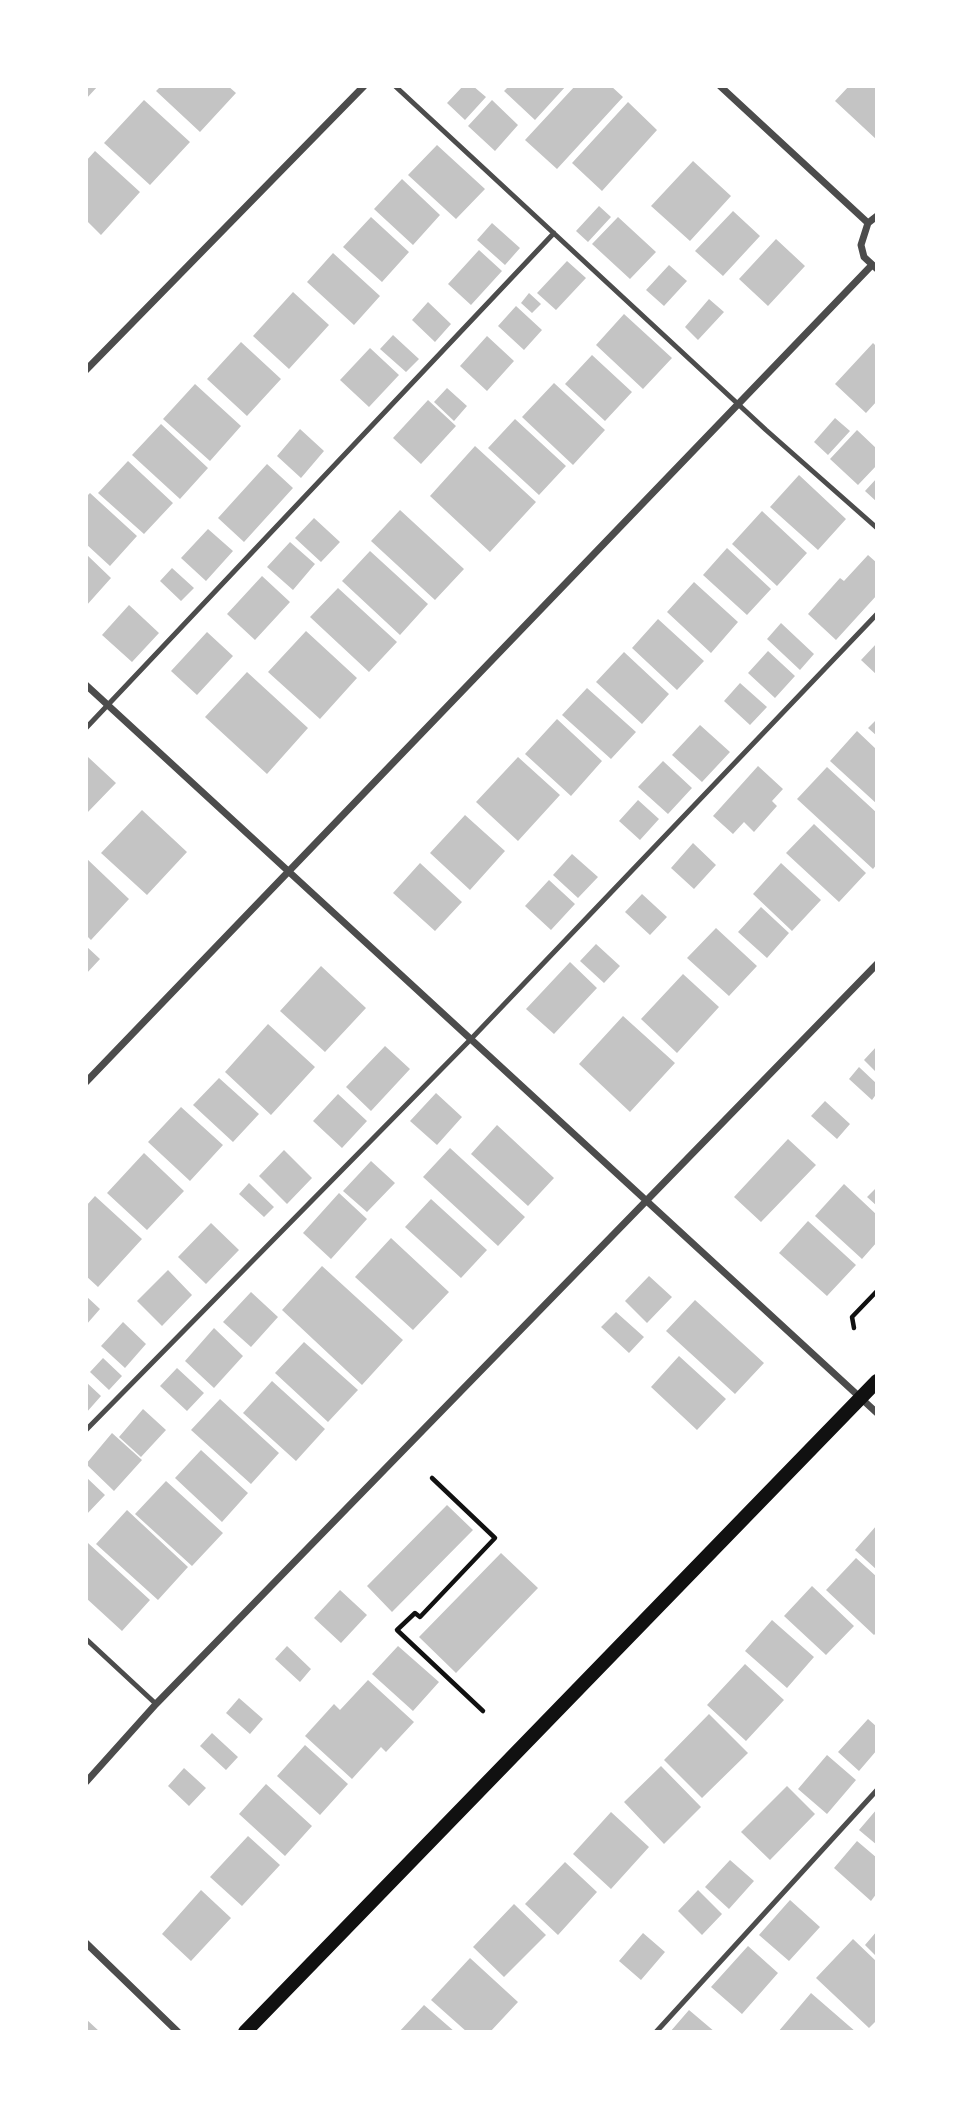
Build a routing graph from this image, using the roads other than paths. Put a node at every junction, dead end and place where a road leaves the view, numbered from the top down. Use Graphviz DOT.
graph roads {
  1 [pos="364,86"];
  2 [pos="395,86"];
  3 [pos="720,86"];
  4 [pos="877,216"];
  5 [pos="868,223"];
  6 [pos="554,233"];
  7 [pos="874,268"];
  8 [pos="86,370"];
  9 [pos="739,405"];
  10 [pos="877,528"];
  11 [pos="877,614"];
  12 [pos="86,685"];
  13 [pos="108,705"];
  14 [pos="86,728"];
  15 [pos="287,872"];
  16 [pos="877,964"];
  17 [pos="471,1039"];
  18 [pos="86,1082"];
  19 [pos="645,1202"];
  20 [pos="877,1381"];
  21 [pos="861,1398"];
  22 [pos="877,1413"];
  23 [pos="86,1430"];
  24 [pos="86,1639"];
  25 [pos="156,1704"];
  26 [pos="86,1782"];
  27 [pos="877,1790"];
  28 [pos="86,1943"];
  29 [pos="178,2032"];
  30 [pos="245,2032"];
  31 [pos="656,2032"];
  1 -- 8 [label="street"];
  2 -- 6 [label="lane"];
  3 -- 5 [label="street"];
  4 -- 5 [label="street"];
  5 -- 7 [label="street"];
  6 -- 9 [label="lane"];
  6 -- 13 [label="lane"];
  7 -- 9 [label="street"];
  9 -- 10 [label="lane"];
  9 -- 15 [label="street"];
  11 -- 17 [label="lane"];
  12 -- 13 [label="street"];
  13 -- 14 [label="lane"];
  13 -- 15 [label="street"];
  15 -- 17 [label="street"];
  15 -- 18 [label="street"];
  16 -- 19 [label="street"];
  17 -- 19 [label="street"];
  17 -- 23 [label="lane"];
  19 -- 21 [label="street"];
  19 -- 25 [label="street"];
  20 -- 21 [label="main road"];
  21 -- 22 [label="street"];
  21 -- 30 [label="main road"];
  24 -- 25 [label="lane"];
  25 -- 26 [label="street"];
  27 -- 31 [label="lane"];
  28 -- 29 [label="street"];
}
